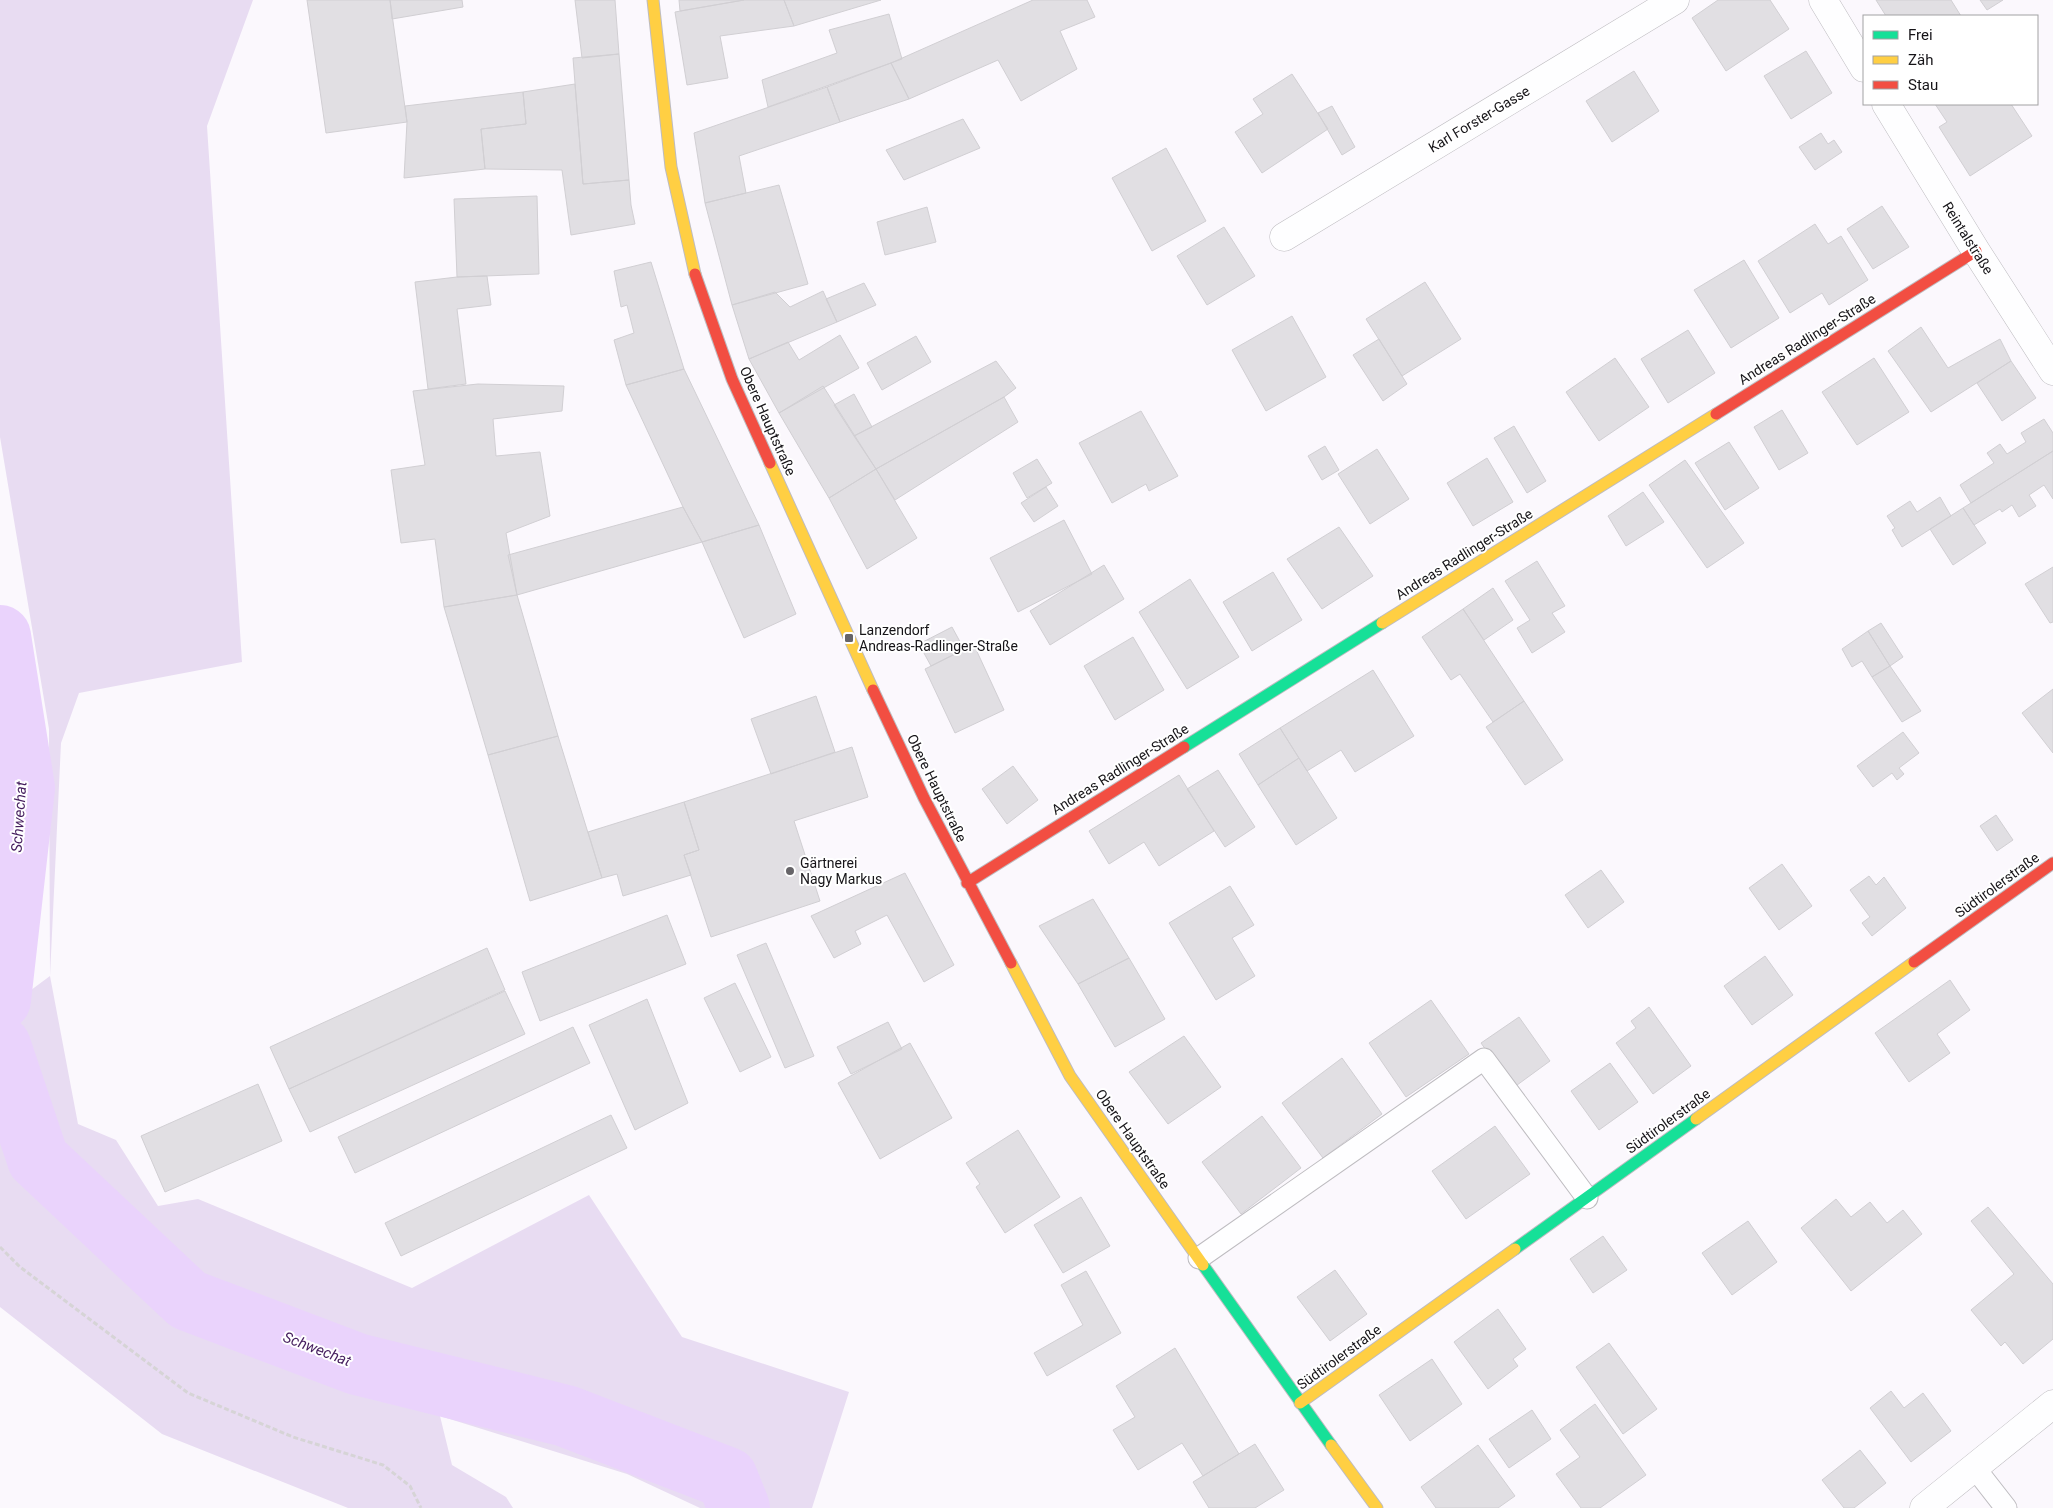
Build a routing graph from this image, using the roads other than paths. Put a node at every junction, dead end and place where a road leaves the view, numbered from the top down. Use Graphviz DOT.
graph roads {
  1 [pos="653,0"];
  2 [pos="1675,0"];
  3 [pos="1823,0"];
  4 [pos="1863,66"];
  5 [pos="1887,105"];
  6 [pos="1284,237"];
  7 [pos="1976,251"];
  8 [pos="2053,371"];
  9 [pos="2053,864"];
  10 [pos="967,883"];
  11 [pos="1587,1198"];
  12 [pos="1199,1258"];
  13 [pos="1300,1403"];
  14 [pos="2053,1404"];
  15 [pos="1974,1467"];
  16 [pos="1377,1508"];
  17 [pos="1924,1508"];
  18 [pos="2006,1508"];
  1 -- 10 [label="street, Obere Hauptstraße"];
  2 -- 6 [label="street, Karl Forster-Gasse"];
  3 -- 4 [label="street"];
  5 -- 7 [label="street, Reintalstraße"];
  7 -- 8 [label="street, Reintalstraße"];
  7 -- 10 [label="street, Andreas Radlinger-Straße"];
  9 -- 11 [label="street, Südtirolerstraße"];
  10 -- 12 [label="street, Obere Hauptstraße"];
  11 -- 12 [label="lane"];
  11 -- 13 [label="street, Südtirolerstraße"];
  12 -- 13 [label="street, Obere Hauptstraße"];
  13 -- 16 [label="street, Obere Hauptstraße"];
  14 -- 15 [label="street"];
  15 -- 17 [label="street"];
  15 -- 18 [label="lane"];
}
